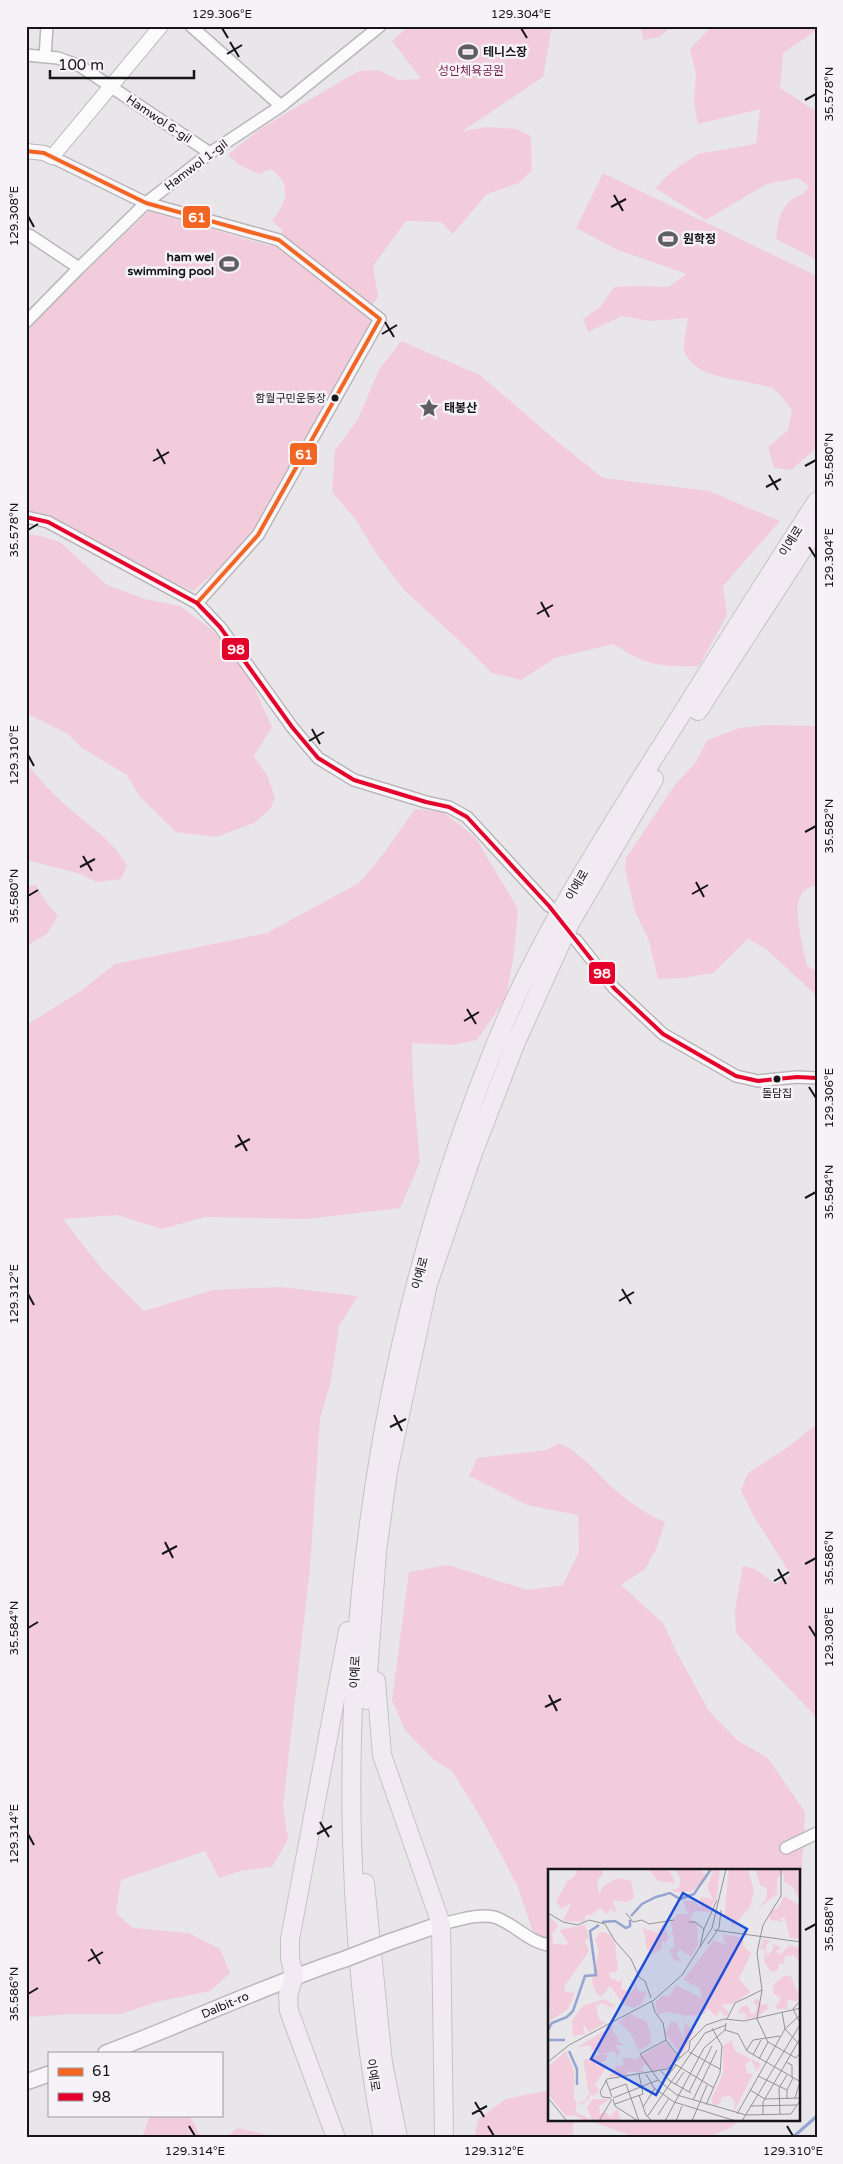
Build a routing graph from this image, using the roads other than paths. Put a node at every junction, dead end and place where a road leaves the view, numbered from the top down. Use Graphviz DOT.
graph roads {
  1 [pos="47,26"];
  2 [pos="161,26"];
  3 [pos="192,26"];
  4 [pos="380,26"];
  5 [pos="26,55"];
  6 [pos="45,57"];
  7 [pos="111,86"];
  8 [pos="281,106"];
  9 [pos="26,151"];
  10 [pos="210,153"];
  11 [pos="52,157"];
  12 [pos="146,203"];
  13 [pos="26,234"];
  14 [pos="79,268"];
  15 [pos="26,322"];
  16 [pos="817,501"];
  17 [pos="26,517"];
  18 [pos="817,527"];
  19 [pos="197,603"];
  20 [pos="549,906"];
  21 [pos="576,940"];
  22 [pos="817,1078"];
  23 [pos="371,1549"];
  24 [pos="817,1833"];
  25 [pos="786,1848"];
  26 [pos="441,1924"];
  27 [pos="548,1945"];
  28 [pos="294,1976"];
  29 [pos="109,2052"];
  30 [pos="48,2074"];
  31 [pos="26,2082"];
  32 [pos="336,2138"];
  33 [pos="383,2138"];
  34 [pos="398,2138"];
  35 [pos="444,2138"];
  1 -- 6 [label="street"];
  2 -- 7 [label="street"];
  3 -- 8 [label="street"];
  4 -- 8 [label="street, Hamwol 1-gil"];
  5 -- 6 [label="street, Hamwol 6-gil"];
  6 -- 7 [label="street, Hamwol 6-gil"];
  7 -- 10 [label="street, Hamwol 6-gil"];
  7 -- 11 [label="street"];
  8 -- 10 [label="street, Hamwol 1-gil"];
  9 -- 11 [label="street"];
  10 -- 12 [label="street, Hamwol 1-gil"];
  11 -- 12 [label="street"];
  12 -- 14 [label="street, Hamwol 1-gil"];
  12 -- 19 [label="street"];
  13 -- 14 [label="street"];
  14 -- 15 [label="street, Hamwol 1-gil"];
  16 -- 23 [label="highway, 이예로"];
  17 -- 19 [label="street"];
  18 -- 23 [label="highway, 이예로"];
  19 -- 20 [label="street"];
  21 -- 22 [label="street"];
  23 -- 26 [label="highway"];
  23 -- 28 [label="highway"];
  23 -- 33 [label="highway, 이예로"];
  23 -- 34 [label="highway, 이예로"];
  24 -- 25 [label="street"];
  26 -- 27 [label="street"];
  26 -- 28 [label="main road, Dalbit-ro, bridge"];
  26 -- 35 [label="highway"];
  28 -- 29 [label="main road, Dalbit-ro"];
  28 -- 32 [label="highway"];
  30 -- 31 [label="main road"];
}
